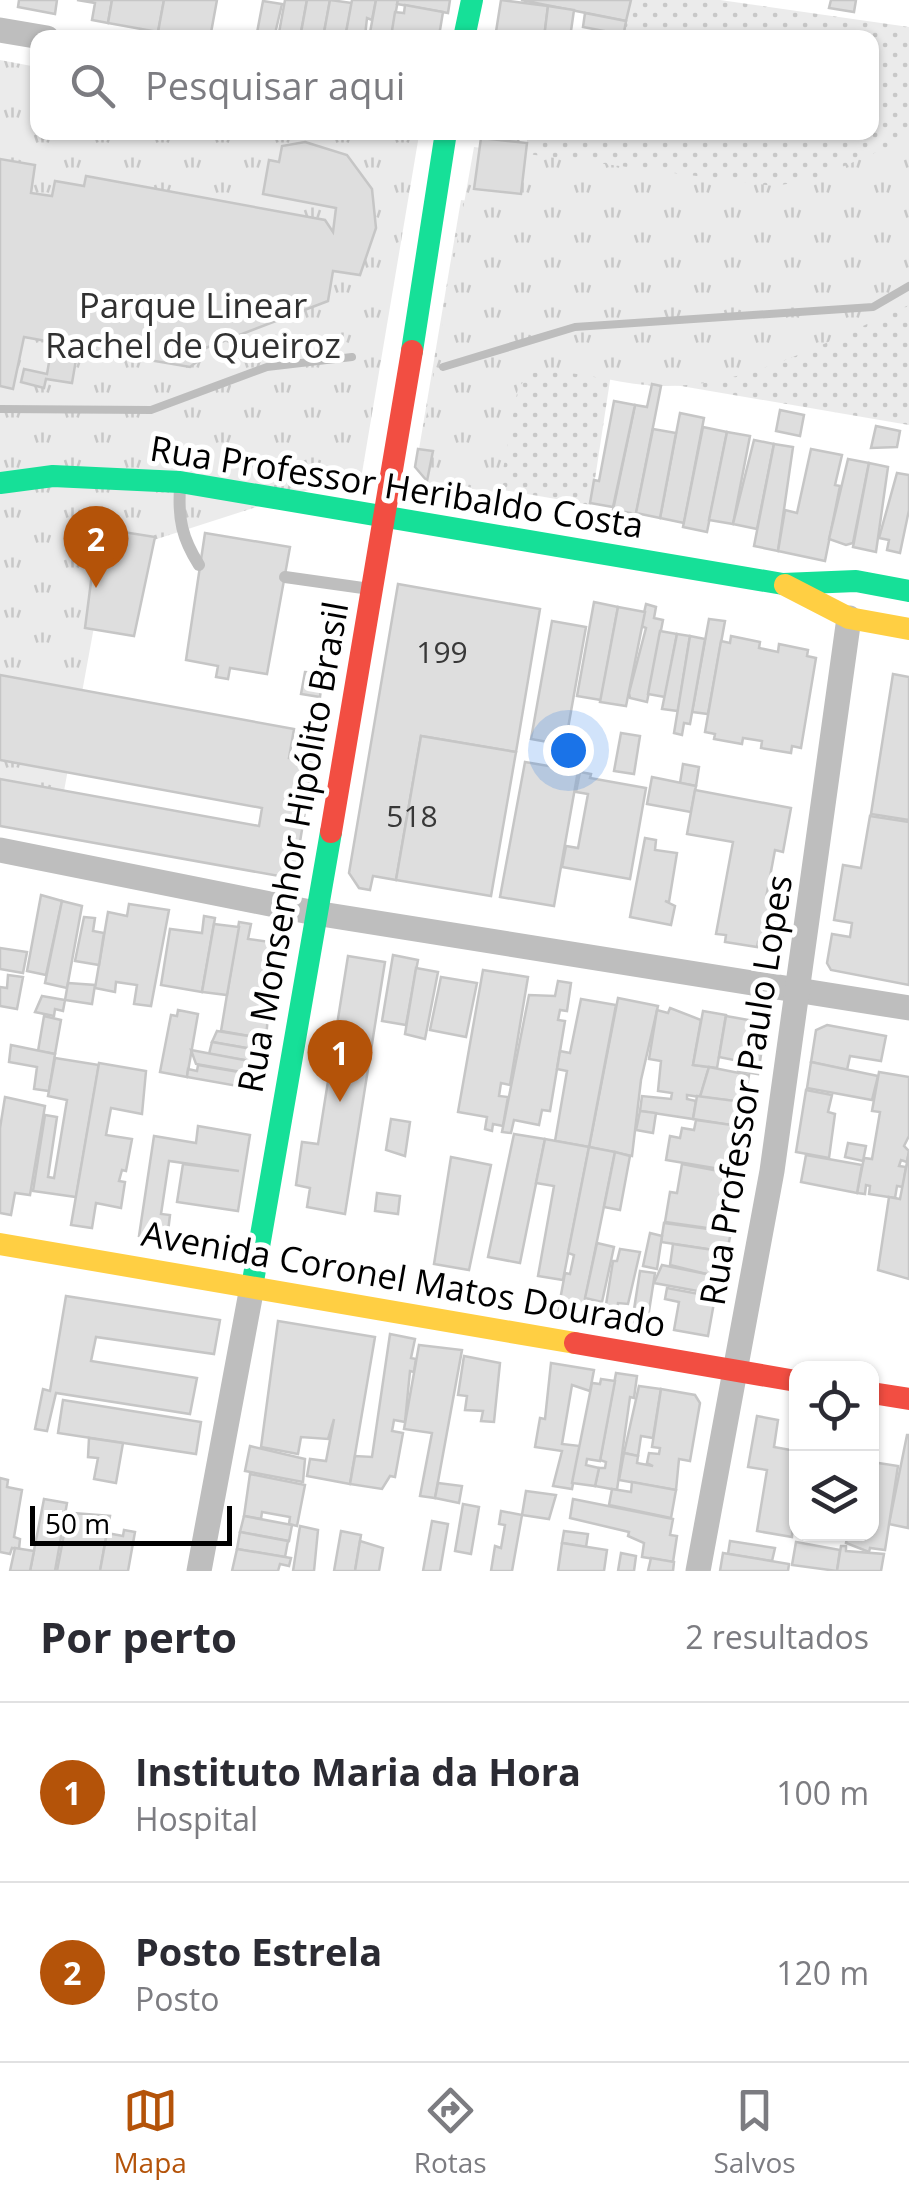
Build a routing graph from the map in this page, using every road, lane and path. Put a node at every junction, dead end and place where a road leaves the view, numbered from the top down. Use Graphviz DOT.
graph roads {
  1 [pos="472,0"];
  2 [pos="0,30"];
  3 [pos="466,30"];
  4 [pos="30,35"];
  5 [pos="445,140"];
  6 [pos="180,482"];
  7 [pos="0,483"];
  8 [pos="386,515"];
  9 [pos="200,565"];
  10 [pos="285,577"];
  11 [pos="783,584"];
  12 [pos="372,589"];
  13 [pos="909,591"];
  14 [pos="848,618"];
  15 [pos="909,628"];
  16 [pos="0,850"];
  17 [pos="316,913"];
  18 [pos="800,989"];
  19 [pos="909,1008"];
  20 [pos="0,1244"];
  21 [pos="252,1288"];
  22 [pos="736,1371"];
  23 [pos="789,1379"];
  24 [pos="879,1394"];
  25 [pos="909,1399"];
  26 [pos="198,1571"];
  27 [pos="698,1571"];
  1 -- 3 [label="main road"];
  2 -- 4 [label="street"];
  5 -- 8 [label="main road, Rua Monsenhor Hipólito Brasil"];
  6 -- 7 [label="main road, Rua Professor Heribaldo Costa"];
  6 -- 8 [label="main road, Rua Professor Heribaldo Costa"];
  6 -- 9 [label="lane"];
  8 -- 11 [label="main road, Rua Professor Heribaldo Costa"];
  8 -- 12 [label="main road, Rua Monsenhor Hipólito Brasil"];
  10 -- 12 [label="lane"];
  11 -- 13 [label="main road, Rua Professor Heribaldo Costa"];
  11 -- 14 [label="main road, Rua Professor Heribaldo Costa"];
  12 -- 17 [label="main road, Rua Monsenhor Hipólito Brasil"];
  14 -- 15 [label="main road, Rua Professor Heribaldo Costa"];
  14 -- 18 [label="street, Rua Professor Paulo Lopes"];
  16 -- 17 [label="street"];
  17 -- 18 [label="street"];
  17 -- 21 [label="main road, Rua Monsenhor Hipólito Brasil"];
  18 -- 19 [label="street"];
  18 -- 22 [label="street, Rua Professor Paulo Lopes"];
  20 -- 21 [label="main road, Avenida Coronel Matos Dourado"];
  21 -- 22 [label="main road, Avenida Coronel Matos Dourado"];
  21 -- 26 [label="street, Rua Monsenhor Hipólito Brasil"];
  22 -- 23 [label="main road, Avenida Coronel Matos Dourado"];
  22 -- 27 [label="street, Rua Professor Paulo Lopes"];
  24 -- 25 [label="main road"];
}
